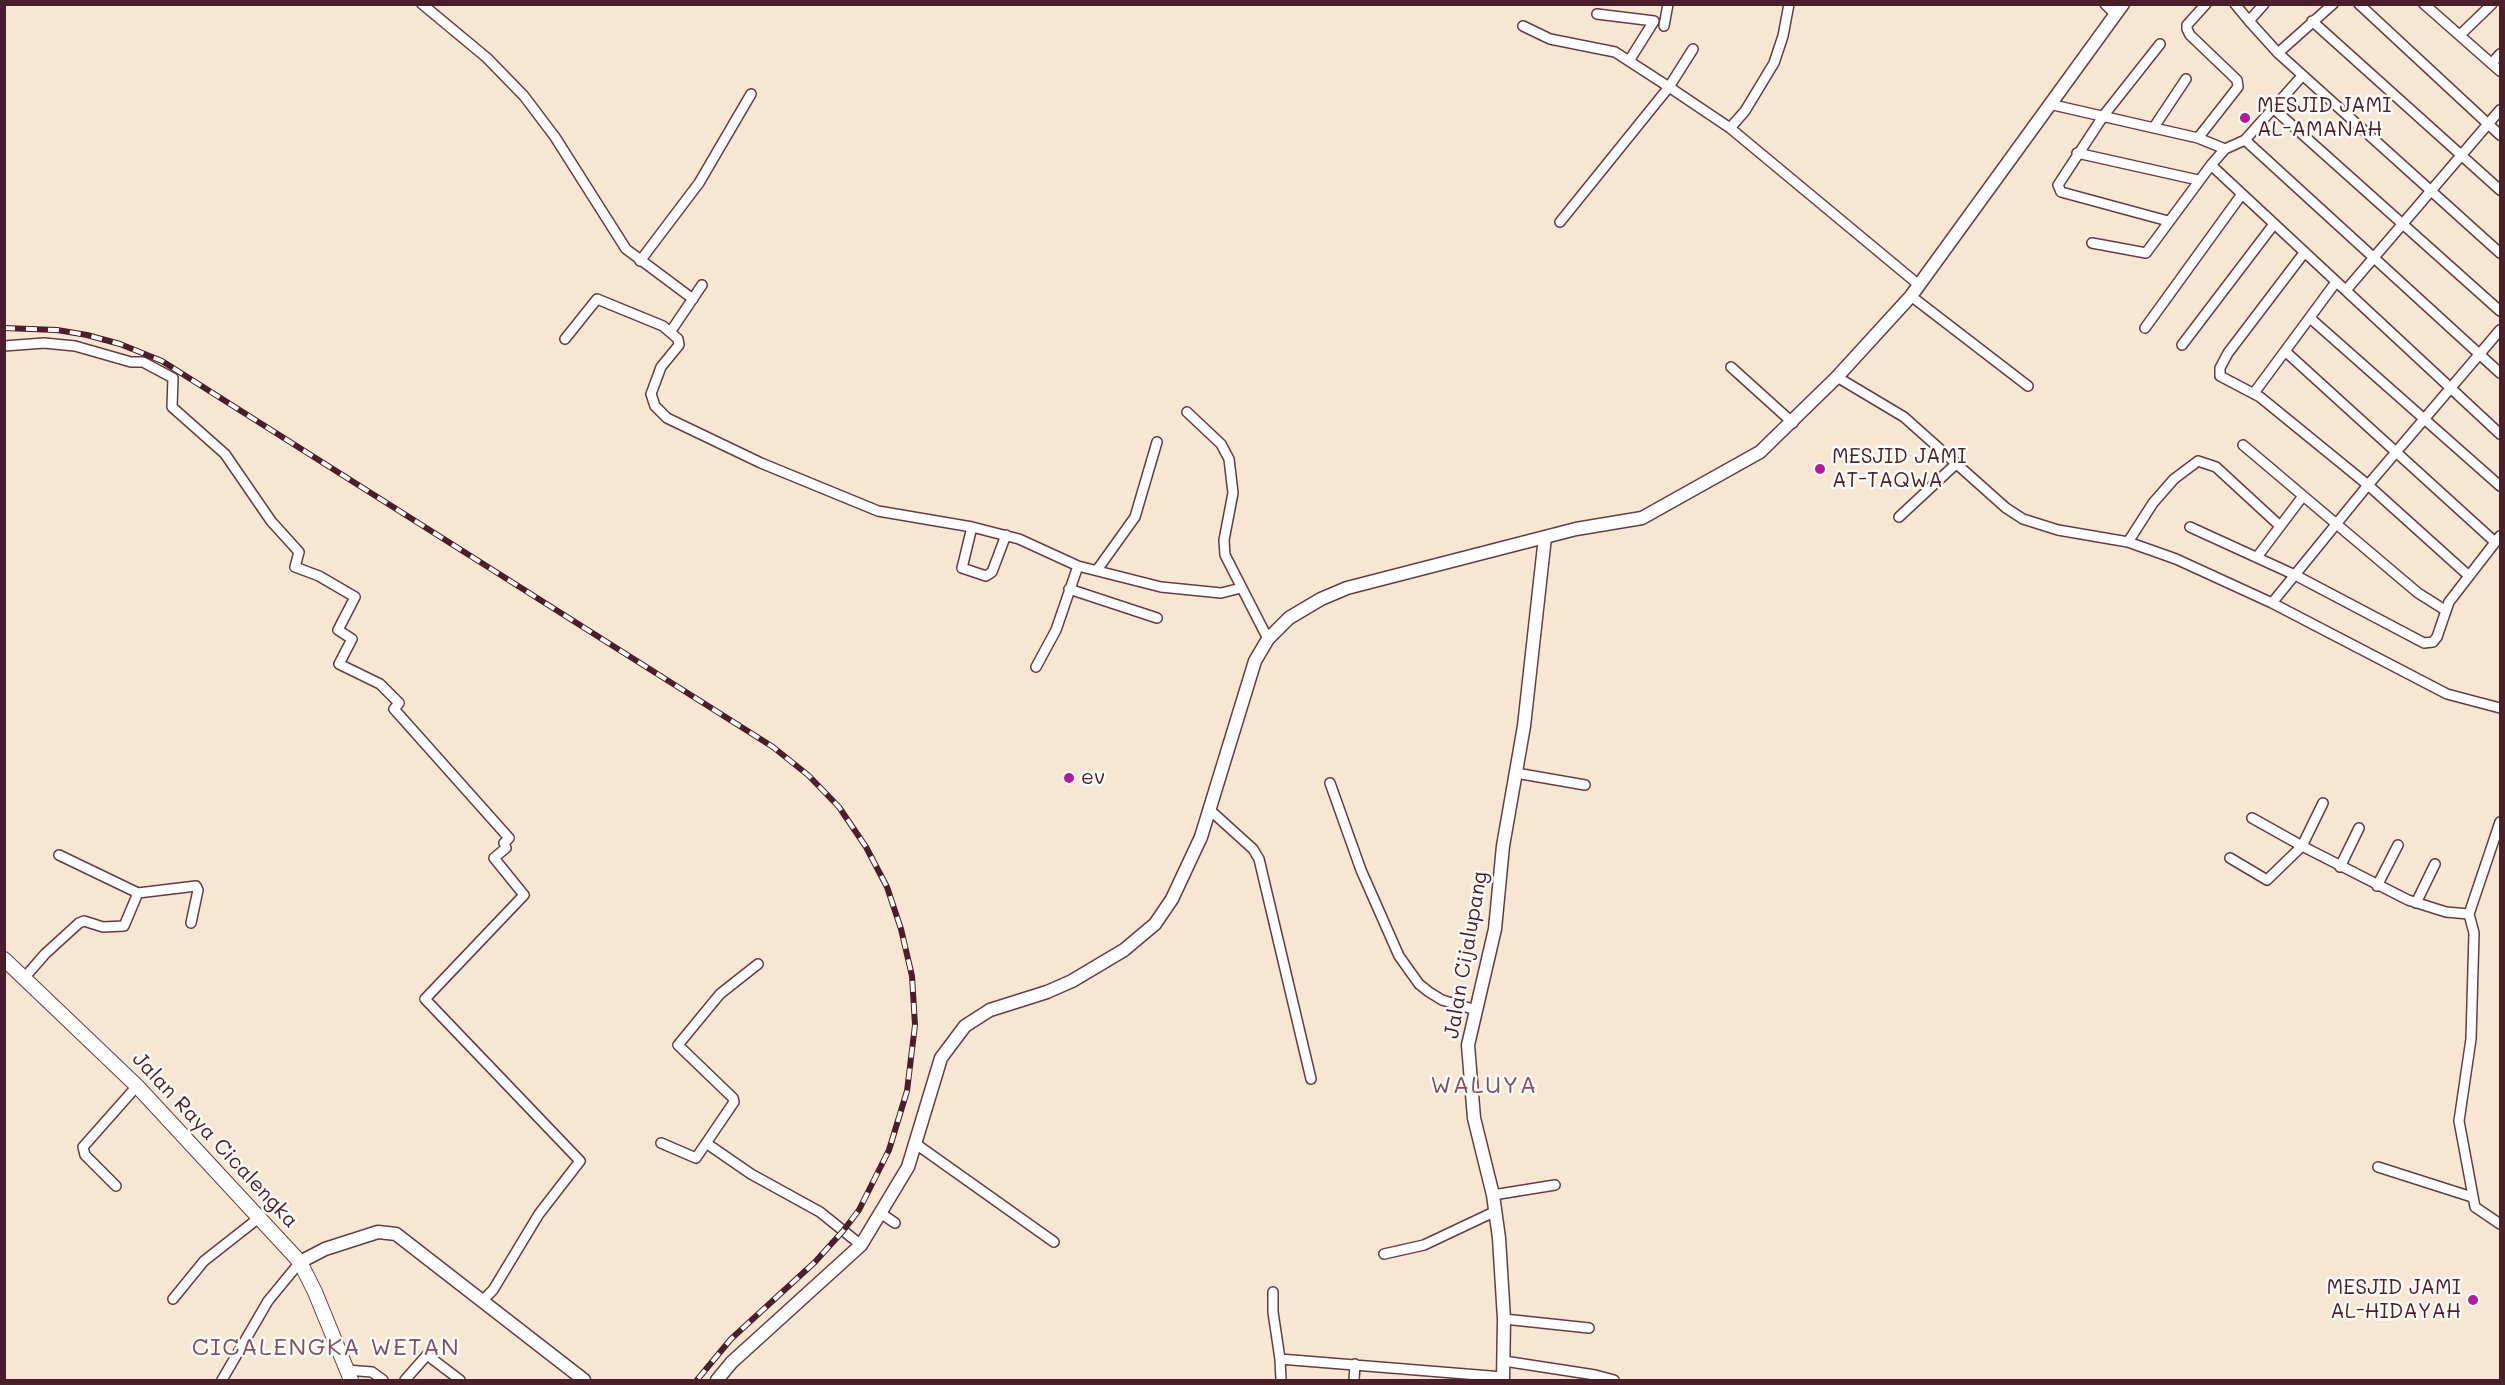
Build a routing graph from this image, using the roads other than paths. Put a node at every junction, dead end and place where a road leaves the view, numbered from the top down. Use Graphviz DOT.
graph roads {
  1 [pos="422,4"];
  2 [pos="1668,4"];
  3 [pos="1789,4"];
  4 [pos="2105,4"];
  5 [pos="2206,4"];
  6 [pos="2235,4"];
  7 [pos="2264,4"];
  8 [pos="2333,4"];
  9 [pos="2359,4"];
  10 [pos="2492,4"];
  11 [pos="2427,5"];
  12 [pos="2120,10"];
  13 [pos="1597,14"];
  14 [pos="2249,21"];
  15 [pos="2312,21"];
  16 [pos="1523,26"];
  17 [pos="1664,26"];
  18 [pos="2461,34"];
  19 [pos="2160,44"];
  20 [pos="1693,49"];
  21 [pos="2278,53"];
  22 [pos="2500,54"];
  23 [pos="1629,61"];
  24 [pos="2492,63"];
  25 [pos="2500,70"];
  26 [pos="2302,76"];
  27 [pos="2186,79"];
  28 [pos="1669,87"];
  29 [pos="751,94"];
  30 [pos="2049,104"];
  31 [pos="2274,109"];
  32 [pos="2500,110"];
  33 [pos="2104,115"];
  34 [pos="2488,123"];
  35 [pos="1730,128"];
  36 [pos="2154,128"];
  37 [pos="2500,135"];
  38 [pos="2199,138"];
  39 [pos="2245,140"];
  40 [pos="2225,149"];
  41 [pos="2077,153"];
  42 [pos="2461,155"];
  43 [pos="2211,165"];
  44 [pos="2198,180"];
  45 [pos="2431,190"];
  46 [pos="2500,190"];
  47 [pos="2242,194"];
  48 [pos="2168,221"];
  49 [pos="1560,222"];
  50 [pos="2274,224"];
  51 [pos="2402,224"];
  52 [pos="2092,243"];
  53 [pos="2304,253"];
  54 [pos="2500,253"];
  55 [pos="2373,259"];
  56 [pos="640,261"];
  57 [pos="2337,282"];
  58 [pos="702,285"];
  59 [pos="1919,285"];
  60 [pos="2347,289"];
  61 [pos="1911,296"];
  62 [pos="693,299"];
  63 [pos="2500,311"];
  64 [pos="2310,318"];
  65 [pos="2145,328"];
  66 [pos="2500,330"];
  67 [pos="671,331"];
  68 [pos="565,339"];
  69 [pos="2182,345"];
  70 [pos="4,346"];
  71 [pos="2286,352"];
  72 [pos="2481,353"];
  73 [pos="1731,367"];
  74 [pos="2500,373"];
  75 [pos="1837,377"];
  76 [pos="2028,386"];
  77 [pos="2452,387"];
  78 [pos="2254,393"];
  79 [pos="1187,412"];
  80 [pos="2424,419"];
  81 [pos="1792,423"];
  82 [pos="2500,434"];
  83 [pos="1157,442"];
  84 [pos="2243,445"];
  85 [pos="2396,453"];
  86 [pos="1957,463"];
  87 [pos="2368,485"];
  88 [pos="2500,486"];
  89 [pos="2303,496"];
  90 [pos="1899,517"];
  91 [pos="2336,524"];
  92 [pos="2280,526"];
  93 [pos="972,527"];
  94 [pos="2190,527"];
  95 [pos="1005,535"];
  96 [pos="1545,537"];
  97 [pos="2499,540"];
  98 [pos="2128,542"];
  99 [pos="2257,557"];
  100 [pos="1078,566"];
  101 [pos="1097,570"];
  102 [pos="2295,575"];
  103 [pos="2469,576"];
  104 [pos="1241,588"];
  105 [pos="1070,589"];
  106 [pos="2272,603"];
  107 [pos="2445,610"];
  108 [pos="1157,618"];
  109 [pos="1268,639"];
  110 [pos="1036,667"];
  111 [pos="2500,708"];
  112 [pos="1516,773"];
  113 [pos="1330,783"];
  114 [pos="1584,785"];
  115 [pos="2323,803"];
  116 [pos="1211,811"];
  117 [pos="2253,818"];
  118 [pos="2500,822"];
  119 [pos="2359,828"];
  120 [pos="2398,845"];
  121 [pos="2302,846"];
  122 [pos="59,855"];
  123 [pos="2230,858"];
  124 [pos="2435,864"];
  125 [pos="2340,867"];
  126 [pos="2377,886"];
  127 [pos="138,893"];
  128 [pos="2416,903"];
  129 [pos="2469,914"];
  130 [pos="191,923"];
  131 [pos="4,959"];
  132 [pos="758,964"];
  133 [pos="25,977"];
  134 [pos="1476,1010"];
  135 [pos="1311,1079"];
  136 [pos="137,1086"];
  137 [pos="661,1143"];
  138 [pos="706,1143"];
  139 [pos="916,1144"];
  140 [pos="2378,1167"];
  141 [pos="1555,1185"];
  142 [pos="116,1186"];
  143 [pos="1493,1195"];
  144 [pos="2472,1197"];
  145 [pos="1496,1211"];
  146 [pos="882,1214"];
  147 [pos="260,1217"];
  148 [pos="895,1223"];
  149 [pos="2500,1224"];
  150 [pos="1054,1242"];
  151 [pos="861,1245"];
  152 [pos="1384,1254"];
  153 [pos="300,1262"];
  154 [pos="1274,1292"];
  155 [pos="173,1299"];
  156 [pos="482,1301"];
  157 [pos="1504,1319"];
  158 [pos="1589,1328"];
  159 [pos="1280,1359"];
  160 [pos="1504,1361"];
  161 [pos="1355,1364"];
  162 [pos="349,1375"];
  163 [pos="1420,1376"];
  164 [pos="1595,1378"];
  165 [pos="1503,1379"];
  166 [pos="222,1380"];
  167 [pos="383,1380"];
  168 [pos="405,1380"];
  169 [pos="460,1380"];
  170 [pos="584,1380"];
  171 [pos="717,1380"];
  172 [pos="1281,1380"];
  173 [pos="1354,1380"];
  174 [pos="1614,1380"];
  1 -- 56 [label="street"];
  2 -- 17 [label="street"];
  3 -- 35 [label="street"];
  4 -- 12 [label="street"];
  5 -- 38 [label="street"];
  6 -- 14 [label="street"];
  7 -- 14 [label="street"];
  8 -- 15 [label="street"];
  9 -- 34 [label="street"];
  10 -- 18 [label="street"];
  11 -- 18 [label="street"];
  12 -- 30 [label="street"];
  13 -- 23 [label="street"];
  14 -- 21 [label="street"];
  15 -- 21 [label="street"];
  15 -- 42 [label="street"];
  16 -- 23 [label="street"];
  18 -- 24 [label="street"];
  19 -- 33 [label="street"];
  20 -- 28 [label="street"];
  21 -- 26 [label="street"];
  22 -- 24 [label="street"];
  23 -- 28 [label="street"];
  24 -- 25 [label="street"];
  26 -- 31 [label="street"];
  26 -- 45 [label="street"];
  27 -- 36 [label="street"];
  28 -- 35 [label="street"];
  28 -- 49 [label="street"];
  29 -- 56 [label="street"];
  30 -- 33 [label="street"];
  30 -- 59 [label="street"];
  31 -- 39 [label="street"];
  31 -- 51 [label="street"];
  32 -- 34 [label="street"];
  33 -- 36 [label="street"];
  33 -- 41 [label="street"];
  34 -- 37 [label="street"];
  34 -- 42 [label="street"];
  35 -- 59 [label="street"];
  36 -- 38 [label="street"];
  38 -- 40 [label="street"];
  39 -- 40 [label="street"];
  39 -- 55 [label="street"];
  40 -- 43 [label="street"];
  41 -- 44 [label="street"];
  41 -- 48 [label="street"];
  42 -- 45 [label="street"];
  42 -- 46 [label="street"];
  43 -- 44 [label="street"];
  43 -- 47 [label="street"];
  44 -- 48 [label="street"];
  45 -- 51 [label="street"];
  45 -- 54 [label="street"];
  47 -- 50 [label="street"];
  47 -- 65 [label="street"];
  48 -- 52 [label="street"];
  50 -- 53 [label="street"];
  50 -- 69 [label="street"];
  51 -- 55 [label="street"];
  51 -- 63 [label="street"];
  53 -- 57 [label="street"];
  53 -- 78 [label="street"];
  55 -- 60 [label="street"];
  55 -- 72 [label="street"];
  56 -- 62 [label="street"];
  57 -- 60 [label="street"];
  57 -- 64 [label="street"];
  58 -- 62 [label="street"];
  59 -- 61 [label="street"];
  60 -- 77 [label="street"];
  61 -- 75 [label="street"];
  61 -- 76 [label="street"];
  62 -- 67 [label="street"];
  64 -- 71 [label="street"];
  64 -- 80 [label="street"];
  66 -- 72 [label="street"];
  67 -- 68 [label="street"];
  67 -- 93 [label="street"];
  70 -- 156 [label="street"];
  71 -- 78 [label="street"];
  71 -- 85 [label="street"];
  72 -- 74 [label="street"];
  72 -- 77 [label="street"];
  73 -- 81 [label="street"];
  75 -- 81 [label="street"];
  75 -- 86 [label="street"];
  77 -- 80 [label="street"];
  77 -- 82 [label="street"];
  78 -- 87 [label="street"];
  79 -- 104 [label="street"];
  80 -- 85 [label="street"];
  80 -- 88 [label="street"];
  81 -- 96 [label="street"];
  83 -- 101 [label="street"];
  84 -- 89 [label="street"];
  85 -- 87 [label="street"];
  85 -- 97 [label="street"];
  86 -- 90 [label="street"];
  86 -- 98 [label="street"];
  87 -- 91 [label="street"];
  87 -- 103 [label="street"];
  89 -- 91 [label="street"];
  89 -- 92 [label="street"];
  91 -- 102 [label="street"];
  91 -- 107 [label="street"];
  92 -- 98 [label="street"];
  92 -- 99 [label="street"];
  93 -- 95 [label="street"];
  93 -- 95 [label="street"];
  94 -- 99 [label="street"];
  95 -- 100 [label="street"];
  96 -- 109 [label="street"];
  96 -- 112 [label="street, Jalan Cijalupang"];
  97 -- 103 [label="street"];
  98 -- 106 [label="street"];
  99 -- 102 [label="street"];
  100 -- 101 [label="street"];
  100 -- 105 [label="street"];
  101 -- 104 [label="street"];
  102 -- 106 [label="street"];
  102 -- 107 [label="street"];
  103 -- 107 [label="street"];
  104 -- 109 [label="street"];
  105 -- 108 [label="street"];
  105 -- 110 [label="street"];
  106 -- 111 [label="street"];
  109 -- 116 [label="street"];
  112 -- 114 [label="street"];
  112 -- 134 [label="street, Jalan Cijalupang"];
  113 -- 134 [label="street"];
  115 -- 121 [label="street"];
  116 -- 135 [label="street"];
  116 -- 139 [label="street"];
  117 -- 121 [label="street"];
  118 -- 129 [label="street"];
  119 -- 125 [label="street"];
  120 -- 126 [label="street"];
  121 -- 123 [label="street"];
  121 -- 125 [label="street"];
  122 -- 127 [label="street"];
  124 -- 128 [label="street"];
  125 -- 126 [label="street"];
  126 -- 128 [label="street"];
  127 -- 130 [label="street"];
  127 -- 133 [label="street"];
  128 -- 129 [label="street"];
  129 -- 144 [label="street"];
  131 -- 133 [label="main road, Jalan Raya Cicalengka"];
  132 -- 138 [label="street"];
  133 -- 136 [label="main road, Jalan Raya Cicalengka"];
  134 -- 143 [label="street, Jalan Cijalupang"];
  136 -- 142 [label="street"];
  136 -- 147 [label="main road, Jalan Raya Cicalengka"];
  137 -- 138 [label="street"];
  138 -- 151 [label="street"];
  139 -- 146 [label="street"];
  139 -- 150 [label="street"];
  140 -- 144 [label="street"];
  141 -- 143 [label="street"];
  143 -- 145 [label="street, Jalan Cijalupang"];
  144 -- 149 [label="street"];
  145 -- 152 [label="street"];
  145 -- 157 [label="street, Jalan Cijalupang"];
  146 -- 148 [label="street"];
  146 -- 151 [label="street"];
  147 -- 153 [label="main road, Jalan Raya Cicalengka"];
  147 -- 155 [label="street"];
  151 -- 171 [label="street"];
  153 -- 156 [label="street"];
  153 -- 162 [label="main road, Jalan Raya Cicalengka"];
  153 -- 166 [label="street"];
  154 -- 159 [label="street"];
  156 -- 170 [label="street"];
  157 -- 158 [label="street"];
  157 -- 160 [label="street, Jalan Cijalupang"];
  159 -- 161 [label="street"];
  159 -- 172 [label="street"];
  160 -- 164 [label="street"];
  160 -- 165 [label="street, Jalan Cijalupang"];
  161 -- 163 [label="street"];
  161 -- 173 [label="street"];
  162 -- 167 [label="street"];
  163 -- 165 [label="street"];
  164 -- 174 [label="street"];
  168 -- 169 [label="street"];
}
